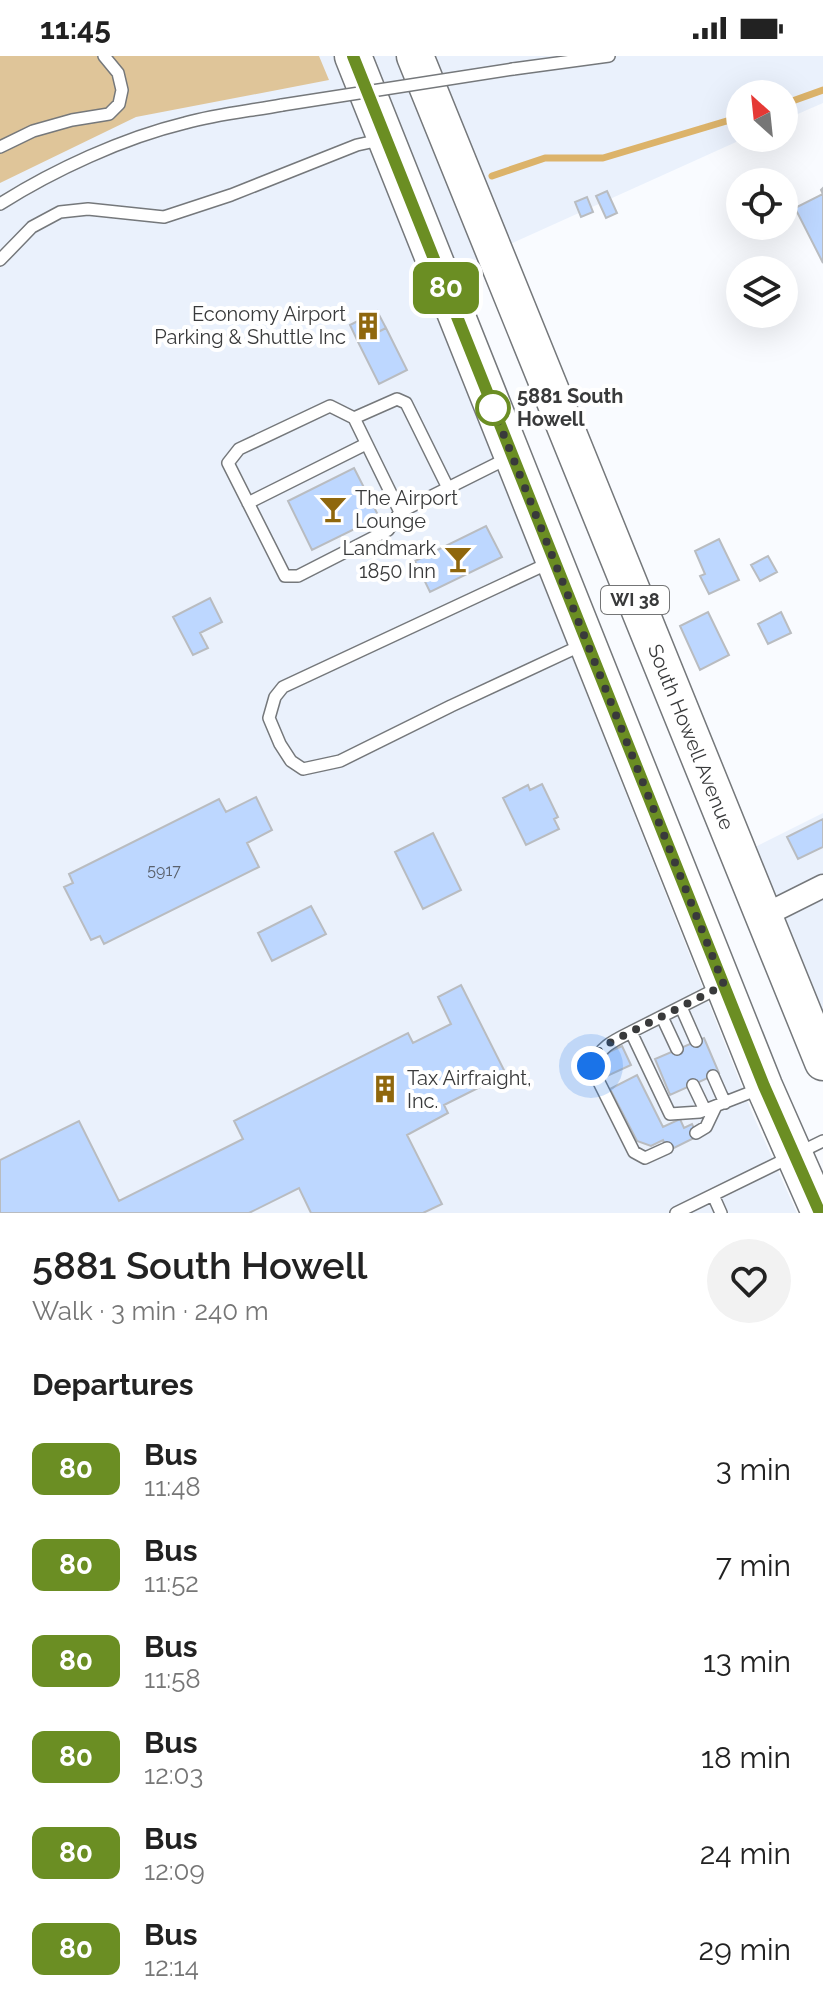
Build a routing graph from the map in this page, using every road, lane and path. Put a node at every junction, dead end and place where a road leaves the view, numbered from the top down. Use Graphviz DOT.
graph roads {
  1 [pos="104,56"];
  2 [pos="353,56"];
  3 [pos="415,56"];
  4 [pos="609,56"];
  5 [pos="387,139"];
  6 [pos="0,147"];
  7 [pos="0,204"];
  8 [pos="0,260"];
  9 [pos="354,418"];
  10 [pos="366,444"];
  11 [pos="512,456"];
  12 [pos="448,488"];
  13 [pos="248,503"];
  14 [pos="400,512"];
  15 [pos="554,561"];
  16 [pos="587,643"];
  17 [pos="823,886"];
  18 [pos="763,916"];
  19 [pos="724,985"];
  20 [pos="681,1007"];
  21 [pos="662,1017"];
  22 [pos="631,1032"];
  23 [pos="696,1041"];
  24 [pos="677,1049"];
  25 [pos="823,1062"];
  26 [pos="713,1076"];
  27 [pos="693,1085"];
  28 [pos="764,1086"];
  29 [pos="715,1106"];
  30 [pos="696,1133"];
  31 [pos="667,1148"];
  32 [pos="809,1148"];
  33 [pos="713,1195"];
  34 [pos="676,1213"];
  35 [pos="721,1213"];
  36 [pos="820,1213"];
  1 -- 6 [label="lane"];
  2 -- 5 [label="main road, WI 38"];
  3 -- 18 [label="main road, South Howell Avenue / WI 38"];
  4 -- 7 [label="lane, bridge"];
  5 -- 8 [label="lane"];
  5 -- 11 [label="main road, WI 38"];
  9 -- 10 [label="lane"];
  9 -- 12 [label="lane"];
  9 -- 13 [label="lane"];
  10 -- 13 [label="lane"];
  10 -- 14 [label="lane"];
  11 -- 12 [label="lane"];
  11 -- 15 [label="main road, WI 38"];
  12 -- 14 [label="lane"];
  13 -- 14 [label="lane"];
  15 -- 16 [label="main road, WI 38"];
  15 -- 16 [label="lane"];
  16 -- 19 [label="main road, WI 38"];
  17 -- 18 [label="street"];
  18 -- 25 [label="main road, South Howell Avenue / WI 38"];
  19 -- 20 [label="lane"];
  19 -- 28 [label="main road, WI 38"];
  20 -- 21 [label="lane"];
  20 -- 23 [label="lane"];
  21 -- 22 [label="lane"];
  21 -- 24 [label="lane"];
  22 -- 29 [label="lane"];
  22 -- 31 [label="lane"];
  26 -- 29 [label="lane"];
  27 -- 29 [label="lane"];
  28 -- 29 [label="lane"];
  28 -- 32 [label="main road, WI 38"];
  29 -- 30 [label="lane"];
  32 -- 33 [label="lane"];
  32 -- 36 [label="main road, WI 38"];
  33 -- 34 [label="lane"];
  33 -- 35 [label="lane"];
}
